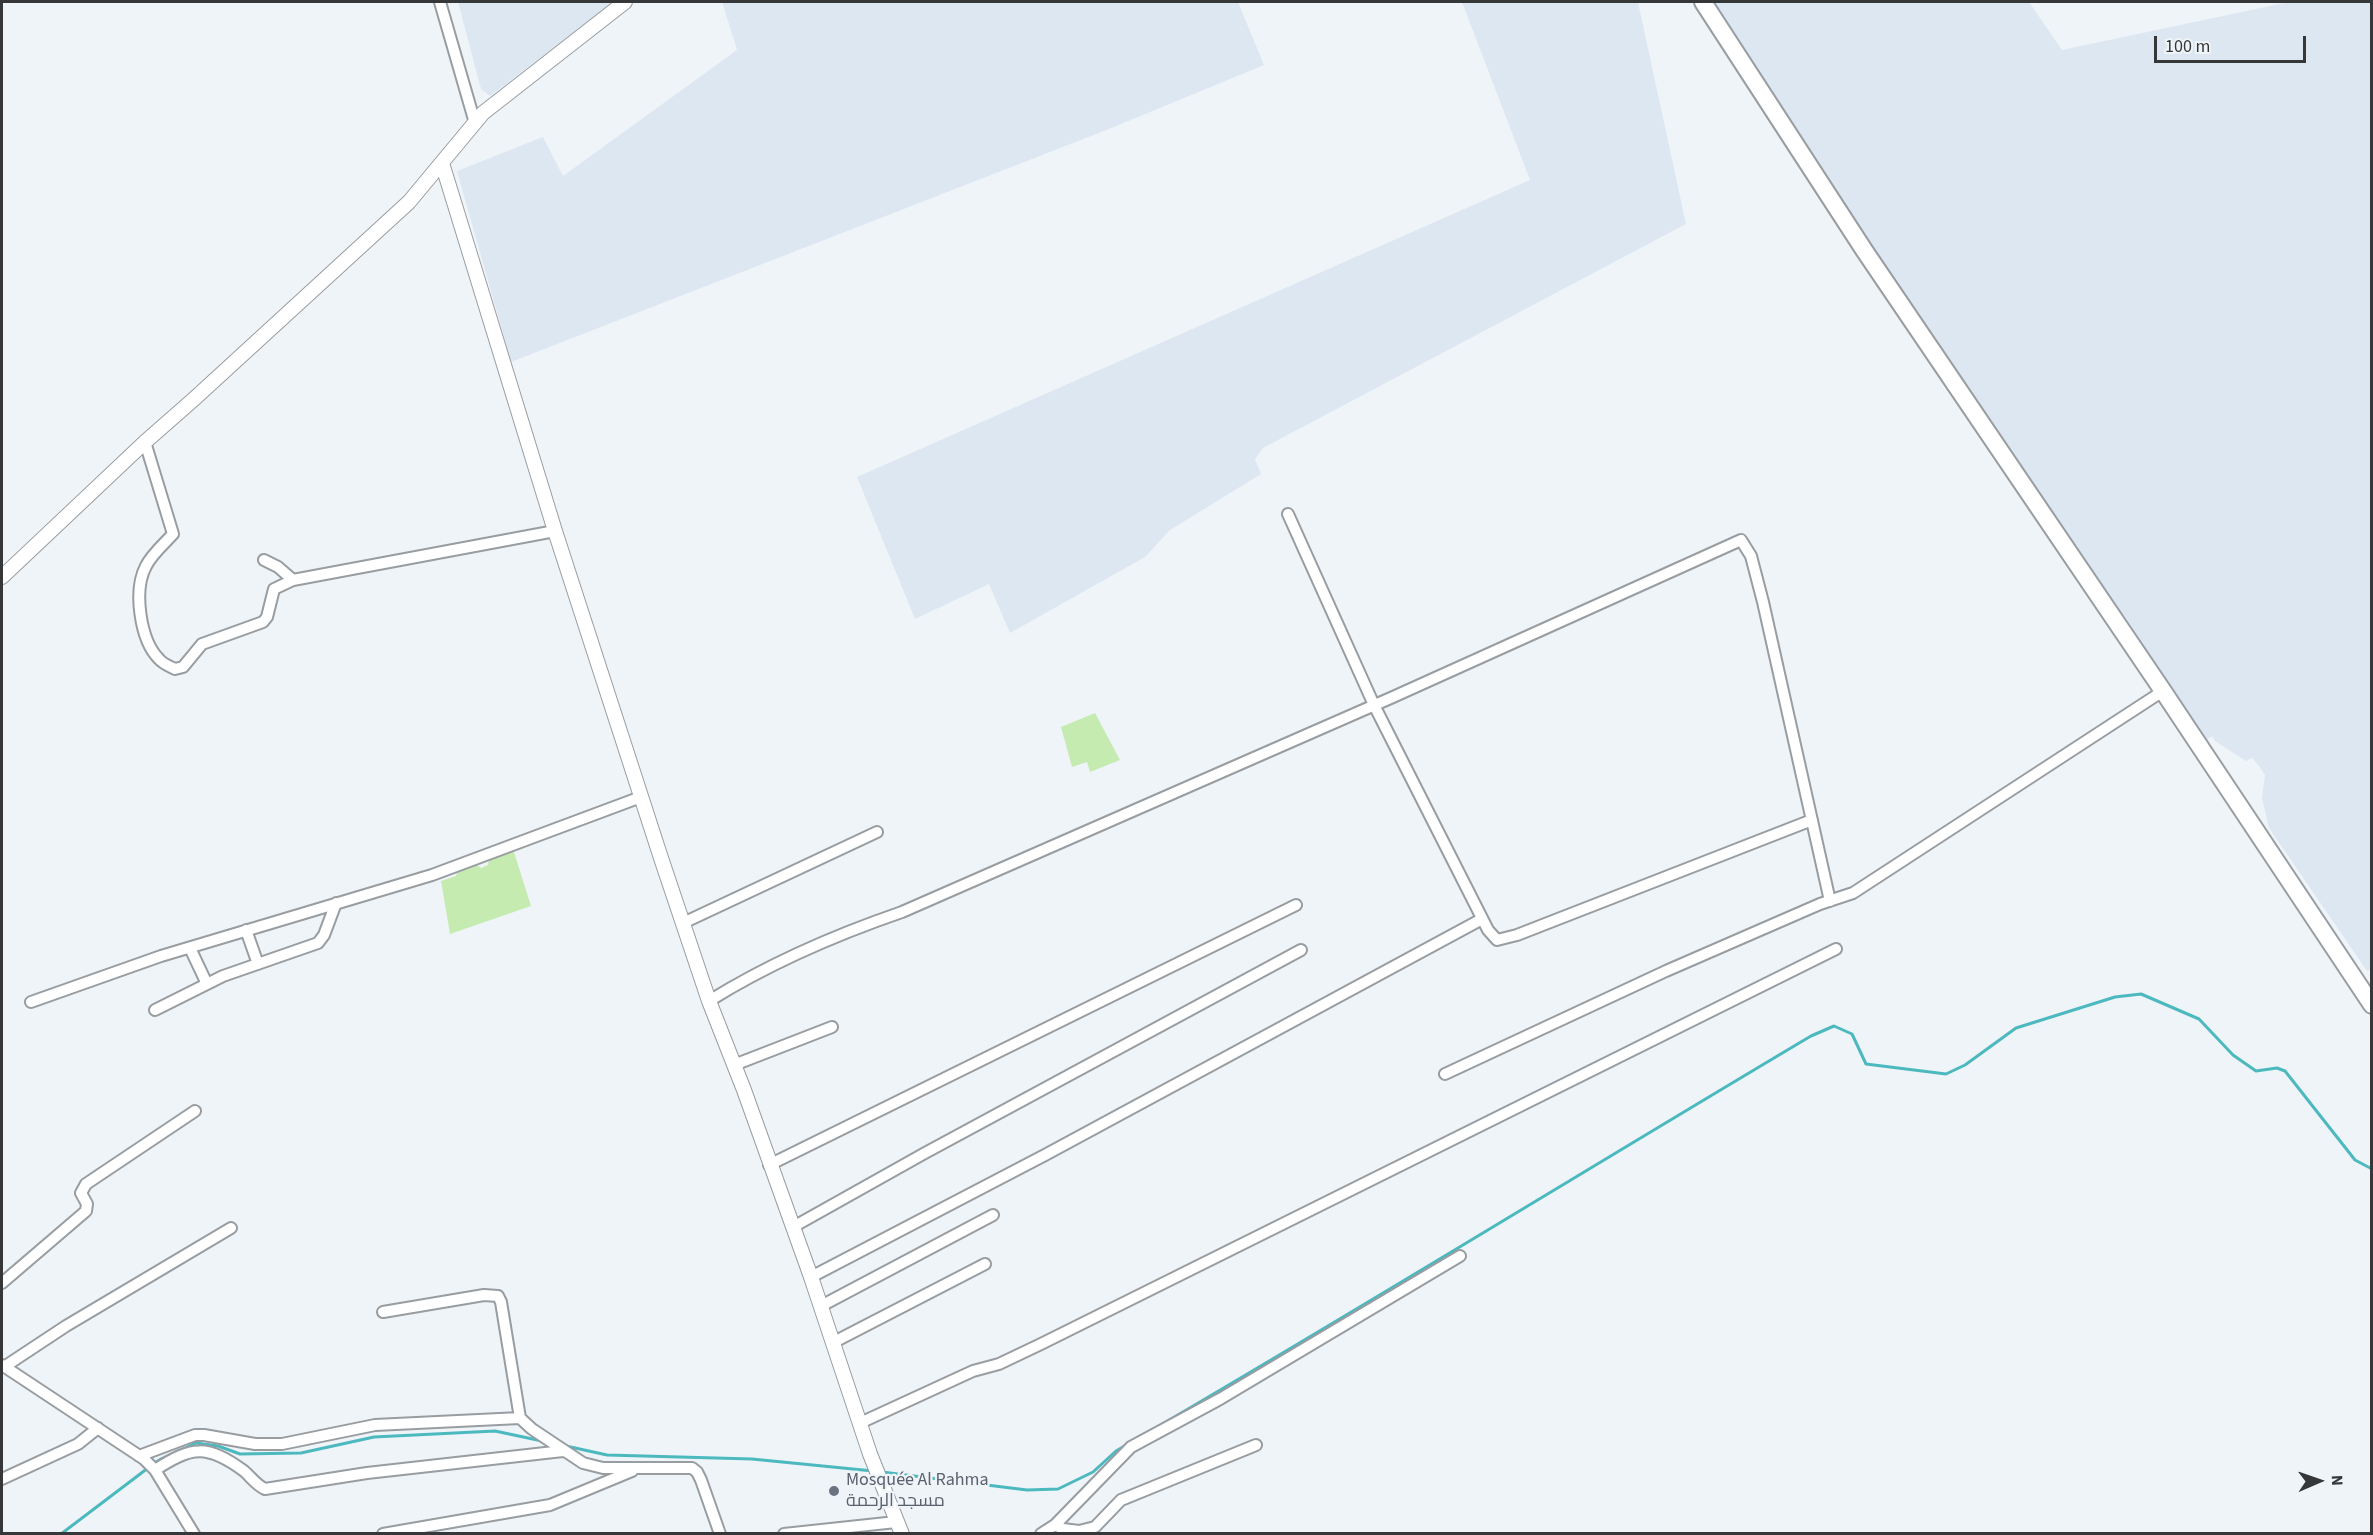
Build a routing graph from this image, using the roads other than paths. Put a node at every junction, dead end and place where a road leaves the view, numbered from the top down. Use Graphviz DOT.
graph roads {
  1 [pos="440,2"];
  2 [pos="625,2"];
  3 [pos="1703,2"];
  4 [pos="475,123"];
  5 [pos="442,163"];
  6 [pos="145,441"];
  7 [pos="1288,514"];
  8 [pos="555,531"];
  9 [pos="264,560"];
  10 [pos="2,577"];
  11 [pos="293,580"];
  12 [pos="2163,691"];
  13 [pos="1374,705"];
  14 [pos="641,797"];
  15 [pos="1812,820"];
  16 [pos="877,832"];
  17 [pos="1830,901"];
  18 [pos="336,903"];
  19 [pos="1296,905"];
  20 [pos="1482,919"];
  21 [pos="683,923"];
  22 [pos="246,930"];
  23 [pos="190,948"];
  24 [pos="1836,949"];
  25 [pos="1301,950"];
  26 [pos="258,964"];
  27 [pos="207,984"];
  28 [pos="709,1001"];
  29 [pos="31,1002"];
  30 [pos="2372,1005"];
  31 [pos="154,1010"];
  32 [pos="832,1027"];
  33 [pos="734,1065"];
  34 [pos="1445,1074"];
  35 [pos="195,1111"];
  36 [pos="770,1165"];
  37 [pos="993,1215"];
  38 [pos="793,1227"];
  39 [pos="231,1228"];
  40 [pos="1460,1256"];
  41 [pos="985,1264"];
  42 [pos="811,1277"];
  43 [pos="2,1283"];
  44 [pos="821,1306"];
  45 [pos="383,1312"];
  46 [pos="834,1342"];
  47 [pos="3,1366"];
  48 [pos="520,1418"];
  49 [pos="860,1423"];
  50 [pos="98,1428"];
  51 [pos="1256,1445"];
  52 [pos="563,1451"];
  53 [pos="142,1458"];
  54 [pos="154,1469"];
  55 [pos="638,1469"];
  56 [pos="2,1479"];
  57 [pos="899,1528"];
  58 [pos="1061,1529"];
  59 [pos="194,1533"];
  60 [pos="383,1533"];
  61 [pos="720,1533"];
  62 [pos="784,1533"];
  63 [pos="1041,1533"];
  1 -- 4 [label="street"];
  2 -- 4 [label="street"];
  3 -- 12 [label="main road"];
  4 -- 5 [label="street"];
  5 -- 6 [label="street"];
  5 -- 8 [label="street"];
  6 -- 10 [label="street"];
  6 -- 11 [label="street"];
  7 -- 13 [label="street"];
  8 -- 11 [label="street"];
  8 -- 14 [label="street"];
  9 -- 11 [label="street"];
  12 -- 17 [label="street"];
  12 -- 30 [label="main road"];
  13 -- 15 [label="street"];
  13 -- 20 [label="street"];
  13 -- 28 [label="street"];
  14 -- 18 [label="street"];
  14 -- 21 [label="street"];
  15 -- 17 [label="street"];
  15 -- 20 [label="street"];
  16 -- 21 [label="street"];
  17 -- 34 [label="street"];
  18 -- 22 [label="street"];
  18 -- 26 [label="street"];
  19 -- 36 [label="street"];
  20 -- 42 [label="street"];
  21 -- 28 [label="street"];
  22 -- 23 [label="street"];
  22 -- 26 [label="street"];
  23 -- 27 [label="street"];
  23 -- 29 [label="street"];
  24 -- 49 [label="street"];
  25 -- 38 [label="street"];
  26 -- 27 [label="street"];
  27 -- 31 [label="street"];
  28 -- 33 [label="street"];
  32 -- 33 [label="street"];
  33 -- 36 [label="street"];
  35 -- 43 [label="street"];
  36 -- 38 [label="street"];
  37 -- 44 [label="street"];
  38 -- 42 [label="street"];
  39 -- 47 [label="street"];
  40 -- 58 [label="street"];
  41 -- 46 [label="street"];
  42 -- 44 [label="street"];
  44 -- 46 [label="street"];
  45 -- 48 [label="street"];
  46 -- 49 [label="street"];
  47 -- 50 [label="street"];
  48 -- 52 [label="street"];
  48 -- 53 [label="street"];
  49 -- 57 [label="street"];
  50 -- 53 [label="street"];
  50 -- 56 [label="street"];
  51 -- 58 [label="street"];
  52 -- 54 [label="street"];
  52 -- 55 [label="street"];
  53 -- 54 [label="street"];
  54 -- 59 [label="street"];
  55 -- 60 [label="street"];
  55 -- 61 [label="street"];
  57 -- 62 [label="street"];
  58 -- 63 [label="street"];
}
